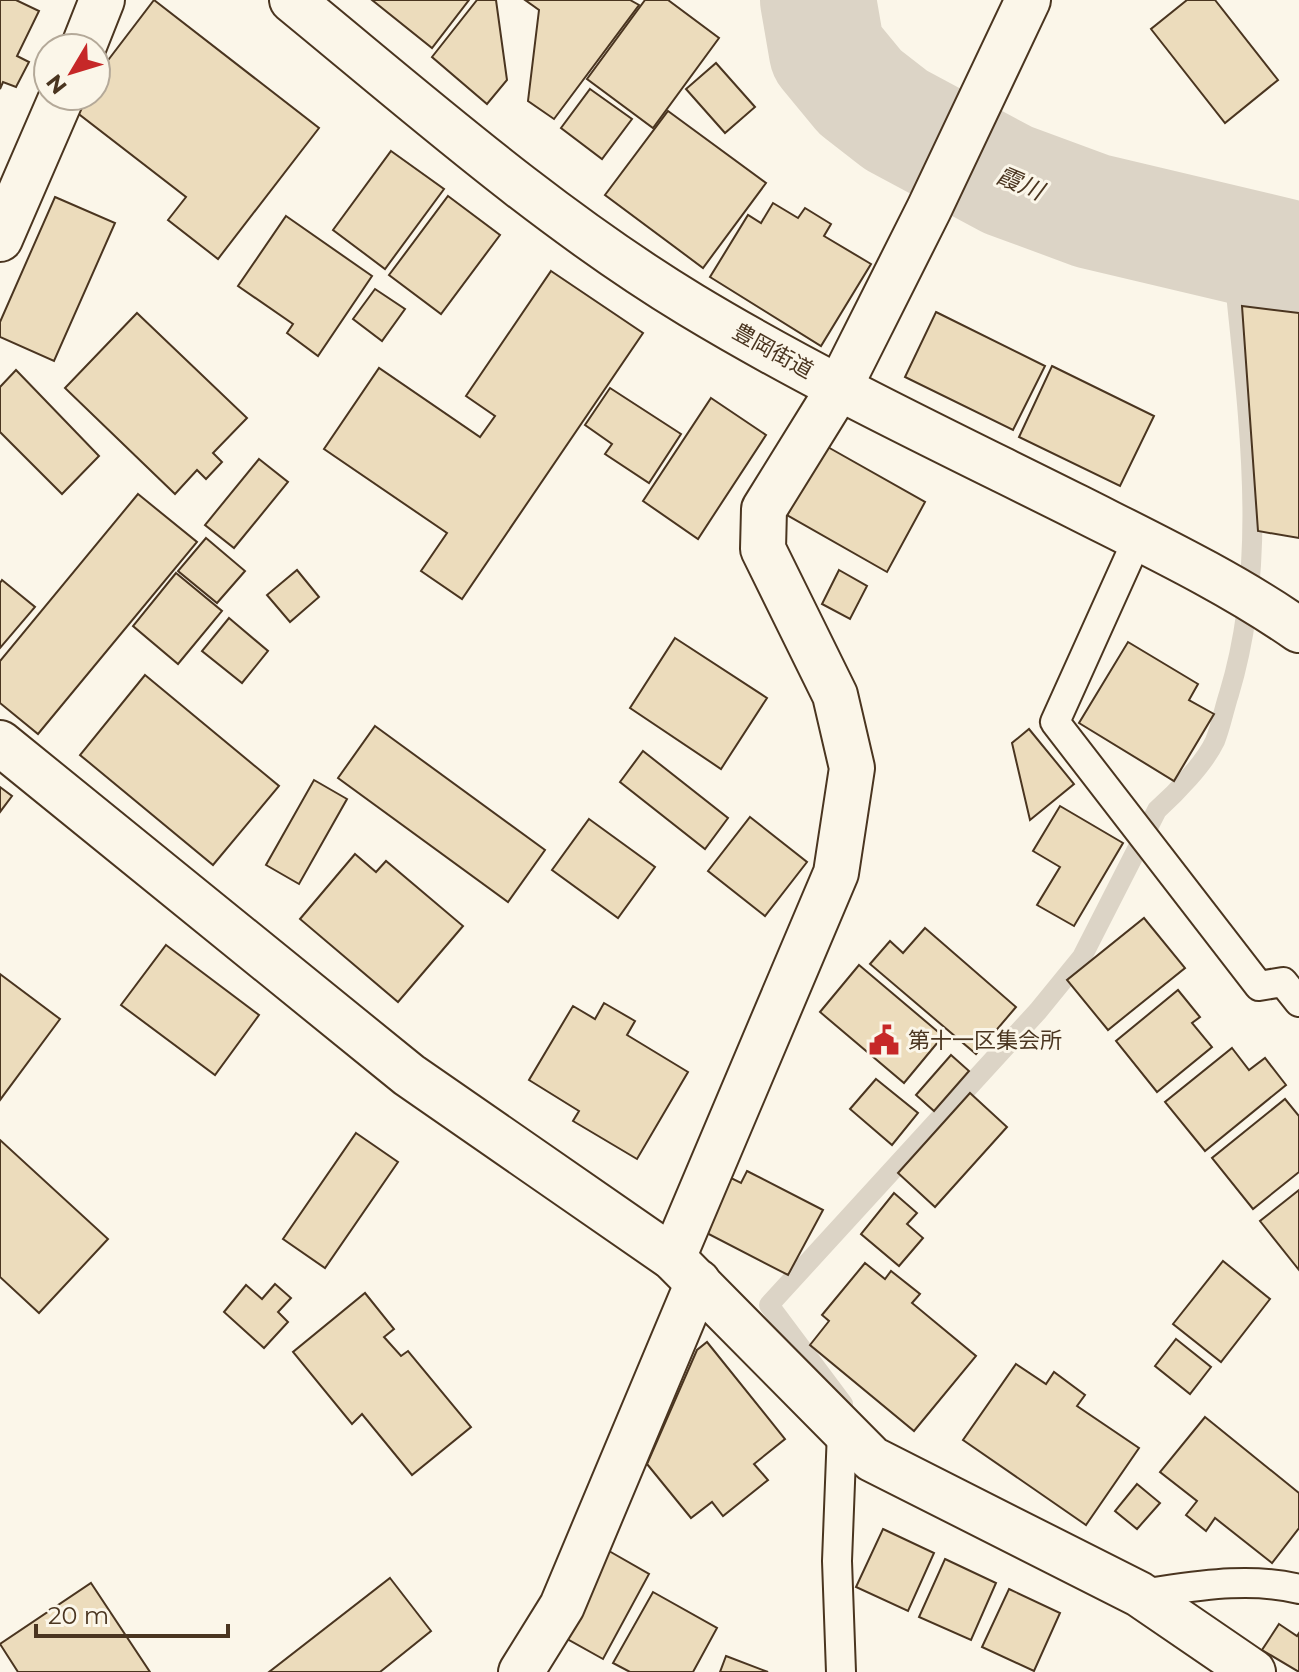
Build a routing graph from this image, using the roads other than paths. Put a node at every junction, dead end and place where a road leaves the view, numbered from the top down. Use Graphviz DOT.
graph roads {
  1 [pos="102,0"];
  2 [pos="292,0"];
  3 [pos="1028,0"];
  4 [pos="89,32"];
  5 [pos="55,112"];
  6 [pos="0,239"];
  7 [pos="839,388"];
  8 [pos="1138,538"];
  9 [pos="1299,630"];
  10 [pos="0,743"];
  11 [pos="1299,1002"];
  12 [pos="686,1270"];
  13 [pos="842,1431"];
  14 [pos="1299,1589"];
  15 [pos="1139,1594"];
  16 [pos="521,1672"];
  17 [pos="841,1672"];
  18 [pos="1253,1672"];
  1 -- 4 [label="street"];
  2 -- 7 [label="street, 豊岡街道"];
  3 -- 7 [label="street"];
  5 -- 6 [label="street"];
  7 -- 8 [label="street, 豊岡街道"];
  7 -- 12 [label="street"];
  8 -- 9 [label="street, 豊岡街道"];
  8 -- 11 [label="lane"];
  10 -- 12 [label="street"];
  12 -- 13 [label="street"];
  12 -- 16 [label="street"];
  13 -- 15 [label="street"];
  13 -- 17 [label="lane"];
  14 -- 15 [label="lane"];
  15 -- 18 [label="street"];
}
